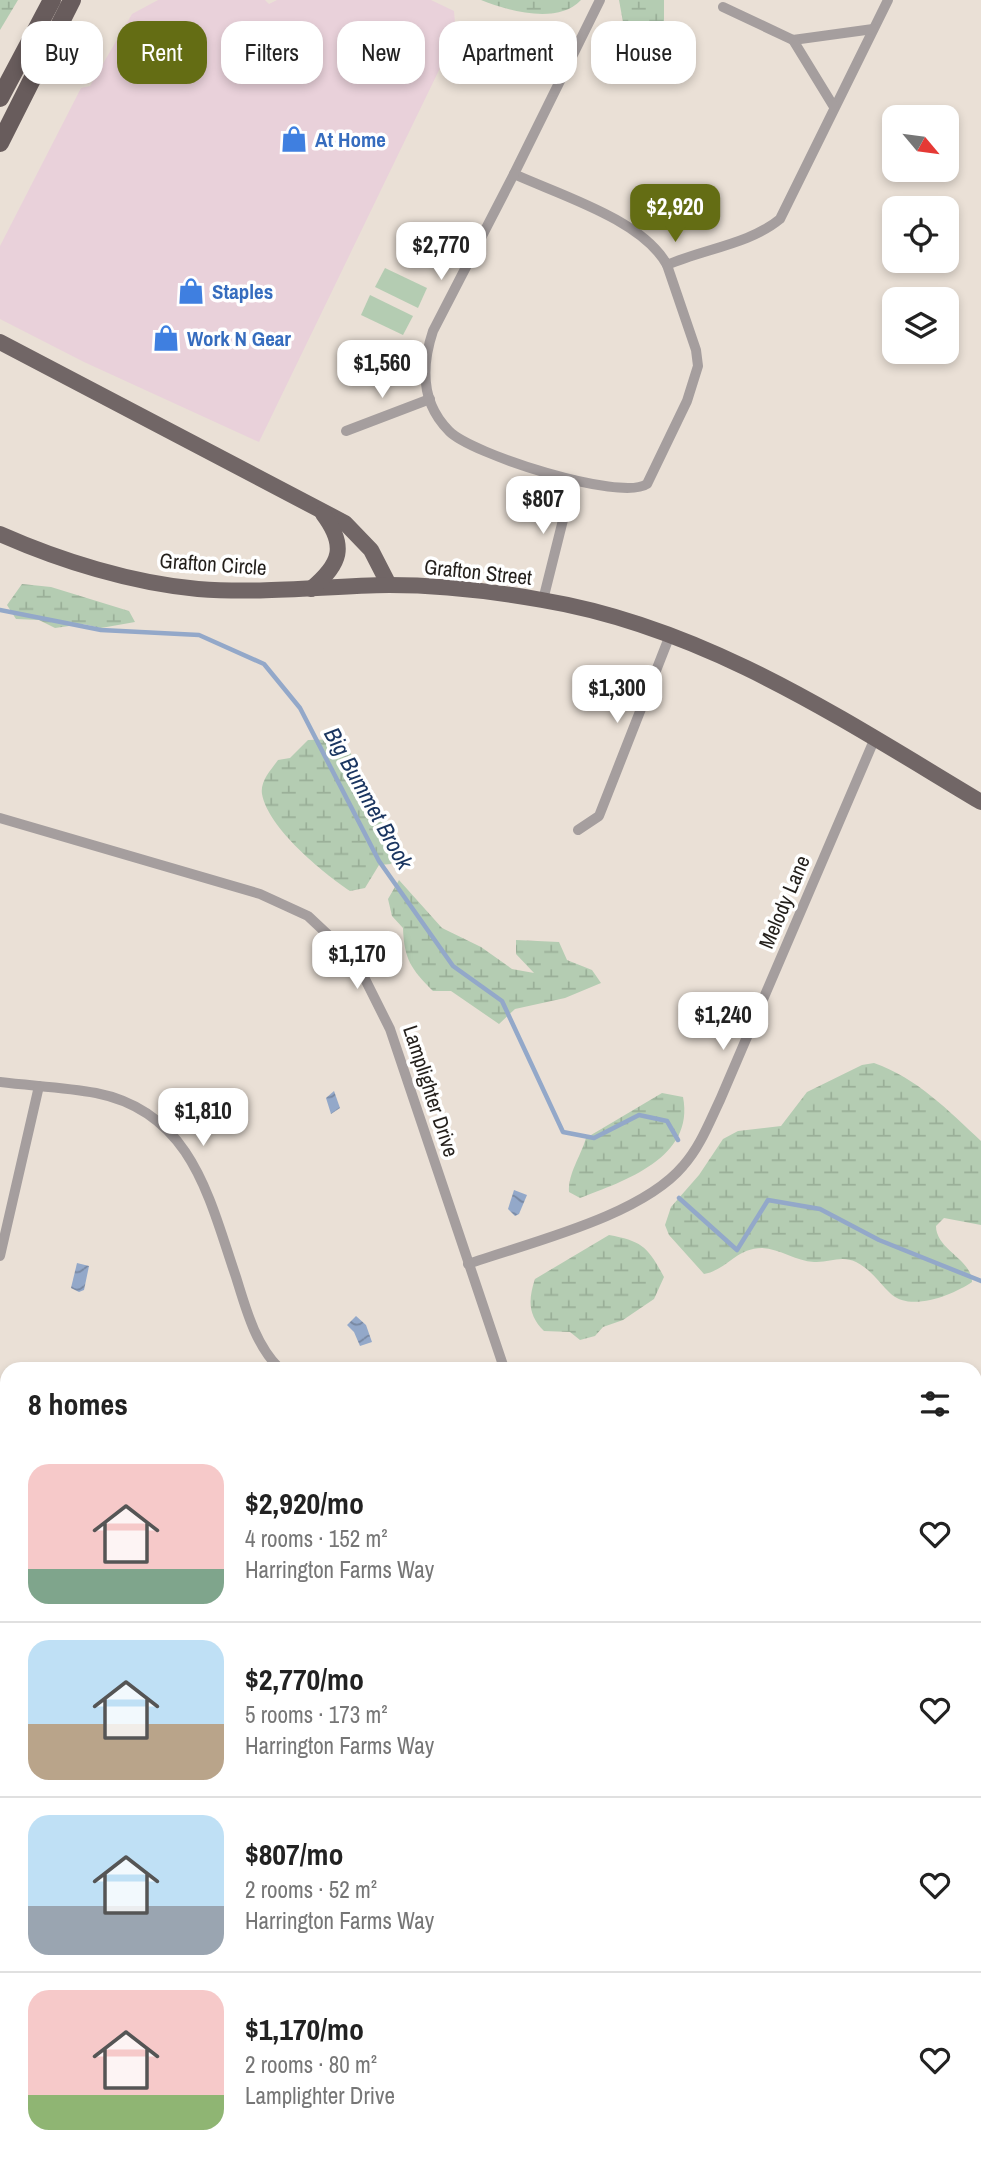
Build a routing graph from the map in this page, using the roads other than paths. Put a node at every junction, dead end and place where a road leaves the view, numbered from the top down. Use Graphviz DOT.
graph roads {
  1 [pos="52,0"];
  2 [pos="72,0"];
  3 [pos="600,0"];
  4 [pos="888,0"];
  5 [pos="723,7"];
  6 [pos="873,29"];
  7 [pos="793,40"];
  8 [pos="0,98"];
  9 [pos="834,107"];
  10 [pos="0,143"];
  11 [pos="514,174"];
  12 [pos="667,265"];
  13 [pos="0,342"];
  14 [pos="430,399"];
  15 [pos="346,430"];
  16 [pos="573,480"];
  17 [pos="320,509"];
  18 [pos="0,534"];
  19 [pos="389,585"];
  20 [pos="312,589"];
  21 [pos="543,600"];
  22 [pos="670,635"];
  23 [pos="875,738"];
  24 [pos="981,802"];
  25 [pos="0,818"];
  26 [pos="578,831"];
  27 [pos="0,1082"];
  28 [pos="39,1086"];
  29 [pos="0,1256"];
  30 [pos="468,1264"];
  31 [pos="272,1362"];
  32 [pos="502,1362"];
  1 -- 8 [label="highway"];
  2 -- 10 [label="highway"];
  3 -- 11 [label="street"];
  4 -- 6 [label="street"];
  5 -- 7 [label="street"];
  6 -- 7 [label="street"];
  6 -- 9 [label="street"];
  7 -- 9 [label="street"];
  9 -- 12 [label="street"];
  11 -- 12 [label="street"];
  11 -- 14 [label="street"];
  12 -- 16 [label="street"];
  13 -- 17 [label="main road"];
  14 -- 15 [label="street"];
  14 -- 16 [label="street"];
  16 -- 21 [label="street"];
  17 -- 19 [label="main road"];
  17 -- 20 [label="main road"];
  18 -- 20 [label="main road, Grafton Circle"];
  19 -- 20 [label="main road, Grafton Circle"];
  19 -- 21 [label="main road, Grafton Street"];
  21 -- 22 [label="main road, Grafton Street"];
  22 -- 23 [label="main road, Grafton Street"];
  22 -- 26 [label="street"];
  23 -- 24 [label="main road, Grafton Street"];
  23 -- 30 [label="street, Melody Lane"];
  25 -- 30 [label="street, Lamplighter Drive"];
  27 -- 28 [label="street"];
  28 -- 29 [label="street"];
  28 -- 31 [label="street"];
  30 -- 32 [label="street, Lamplighter Drive"];
}
